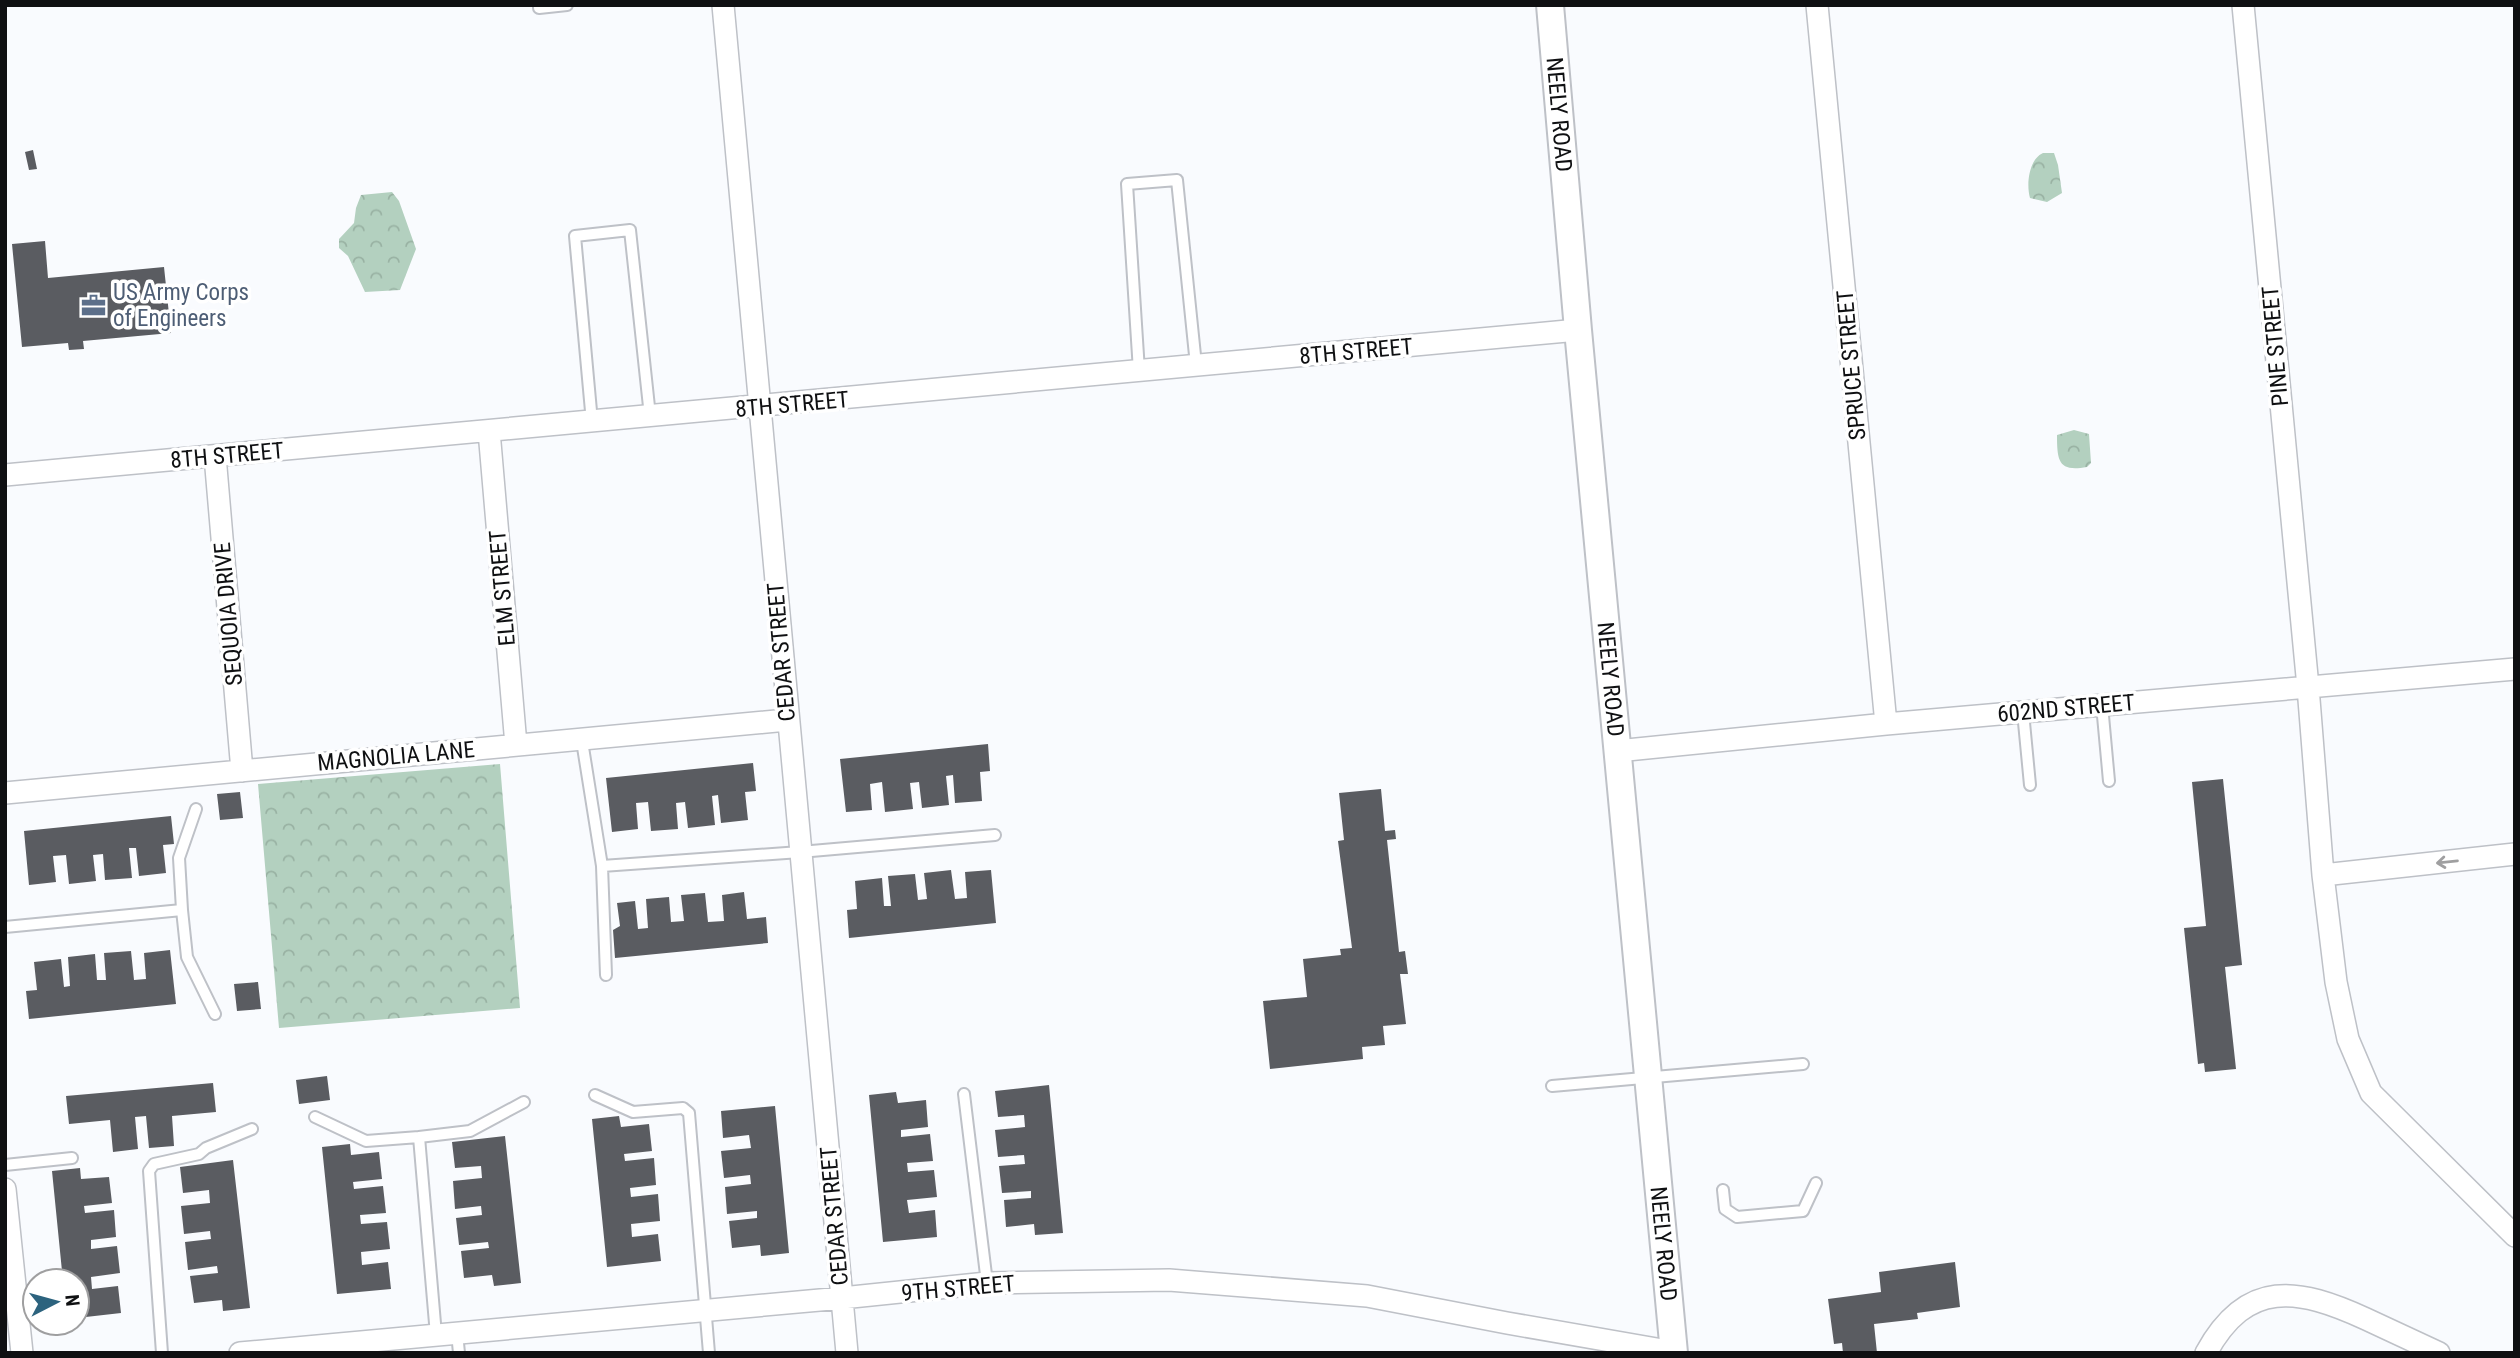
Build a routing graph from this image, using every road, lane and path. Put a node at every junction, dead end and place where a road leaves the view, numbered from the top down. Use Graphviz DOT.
graph roads {
  1 [pos="539,5"];
  2 [pos="567,5"];
  3 [pos="723,5"];
  4 [pos="1550,5"];
  5 [pos="1817,5"];
  6 [pos="2243,5"];
  7 [pos="1578,330"];
  8 [pos="1196,365"];
  9 [pos="1139,371"];
  10 [pos="759,407"];
  11 [pos="650,416"];
  12 [pos="592,422"];
  13 [pos="489,431"];
  14 [pos="215,456"];
  15 [pos="5,475"];
  16 [pos="2515,669"];
  17 [pos="2308,687"];
  18 [pos="2102,705"];
  19 [pos="2023,712"];
  20 [pos="787,720"];
  21 [pos="1886,724"];
  22 [pos="582,741"];
  23 [pos="516,745"];
  24 [pos="1617,751"];
  25 [pos="242,771"];
  26 [pos="2109,781"];
  27 [pos="2030,785"];
  28 [pos="5,793"];
  29 [pos="196,809"];
  30 [pos="995,835"];
  31 [pos="800,852"];
  32 [pos="2515,854"];
  33 [pos="603,866"];
  34 [pos="2323,875"];
  35 [pos="182,910"];
  36 [pos="5,927"];
  37 [pos="606,975"];
  38 [pos="215,1014"];
  39 [pos="1803,1064"];
  40 [pos="1647,1077"];
  41 [pos="1552,1086"];
  42 [pos="964,1094"];
  43 [pos="596,1095"];
  44 [pos="524,1102"];
  45 [pos="315,1118"];
  46 [pos="252,1129"];
  47 [pos="419,1137"];
  48 [pos="72,1158"];
  49 [pos="5,1165"];
  50 [pos="1816,1183"];
  51 [pos="5,1189"];
  52 [pos="1723,1190"];
  53 [pos="2511,1225"];
  54 [pos="987,1283"];
  55 [pos="842,1298"];
  56 [pos="705,1311"];
  57 [pos="436,1335"];
  58 [pos="458,1343"];
  59 [pos="1674,1352"];
  60 [pos="22,1353"];
  61 [pos="162,1353"];
  62 [pos="240,1353"];
  63 [pos="709,1353"];
  64 [pos="847,1353"];
  65 [pos="2206,1353"];
  66 [pos="2439,1353"];
  1 -- 2 [label="lane"];
  3 -- 10 [label="street, CEDAR STREET"];
  4 -- 7 [label="street, NEELY ROAD"];
  5 -- 21 [label="street, SPRUCE STREET"];
  6 -- 17 [label="street, PINE STREET"];
  7 -- 8 [label="street, 8TH STREET"];
  7 -- 24 [label="street, NEELY ROAD"];
  8 -- 9 [label="street, 8TH STREET"];
  8 -- 9 [label="lane"];
  9 -- 10 [label="street, 8TH STREET"];
  10 -- 11 [label="street, 8TH STREET"];
  10 -- 20 [label="street, CEDAR STREET"];
  11 -- 12 [label="street, 8TH STREET"];
  11 -- 12 [label="lane"];
  12 -- 13 [label="street, 8TH STREET"];
  13 -- 14 [label="street, 8TH STREET"];
  13 -- 23 [label="street, ELM STREET"];
  14 -- 15 [label="street, 8TH STREET"];
  14 -- 25 [label="street, SEQUOIA DRIVE"];
  16 -- 17 [label="street, 602ND STREET"];
  17 -- 18 [label="street, 602ND STREET"];
  17 -- 34 [label="street, PINE STREET"];
  18 -- 19 [label="street, 602ND STREET"];
  18 -- 26 [label="lane"];
  19 -- 21 [label="street, 602ND STREET"];
  19 -- 27 [label="lane"];
  20 -- 22 [label="street, MAGNOLIA LANE"];
  20 -- 31 [label="street, CEDAR STREET"];
  21 -- 24 [label="street, 602ND STREET"];
  22 -- 23 [label="street, MAGNOLIA LANE"];
  22 -- 33 [label="lane"];
  23 -- 25 [label="street, MAGNOLIA LANE"];
  24 -- 40 [label="street, NEELY ROAD"];
  25 -- 28 [label="street, MAGNOLIA LANE"];
  29 -- 35 [label="lane"];
  30 -- 31 [label="lane"];
  31 -- 33 [label="lane"];
  31 -- 55 [label="street, CEDAR STREET"];
  32 -- 34 [label="street, one-way"];
  33 -- 37 [label="lane"];
  34 -- 53 [label="street, PINE STREET"];
  35 -- 36 [label="lane"];
  35 -- 38 [label="lane"];
  39 -- 40 [label="lane"];
  40 -- 41 [label="lane"];
  40 -- 59 [label="street, NEELY ROAD"];
  42 -- 54 [label="lane"];
  43 -- 56 [label="lane"];
  44 -- 47 [label="lane"];
  45 -- 47 [label="lane"];
  46 -- 61 [label="lane"];
  47 -- 57 [label="lane"];
  48 -- 49 [label="lane"];
  50 -- 52 [label="lane"];
  51 -- 60 [label="street"];
  54 -- 55 [label="street, 9TH STREET"];
  54 -- 59 [label="street, 9TH STREET"];
  55 -- 56 [label="street, 9TH STREET"];
  55 -- 64 [label="street, CEDAR STREET"];
  56 -- 58 [label="street, 9TH STREET"];
  56 -- 63 [label="lane"];
  57 -- 58 [label="street, 9TH STREET"];
  57 -- 62 [label="street, 9TH STREET"];
  65 -- 66 [label="street"];
}
